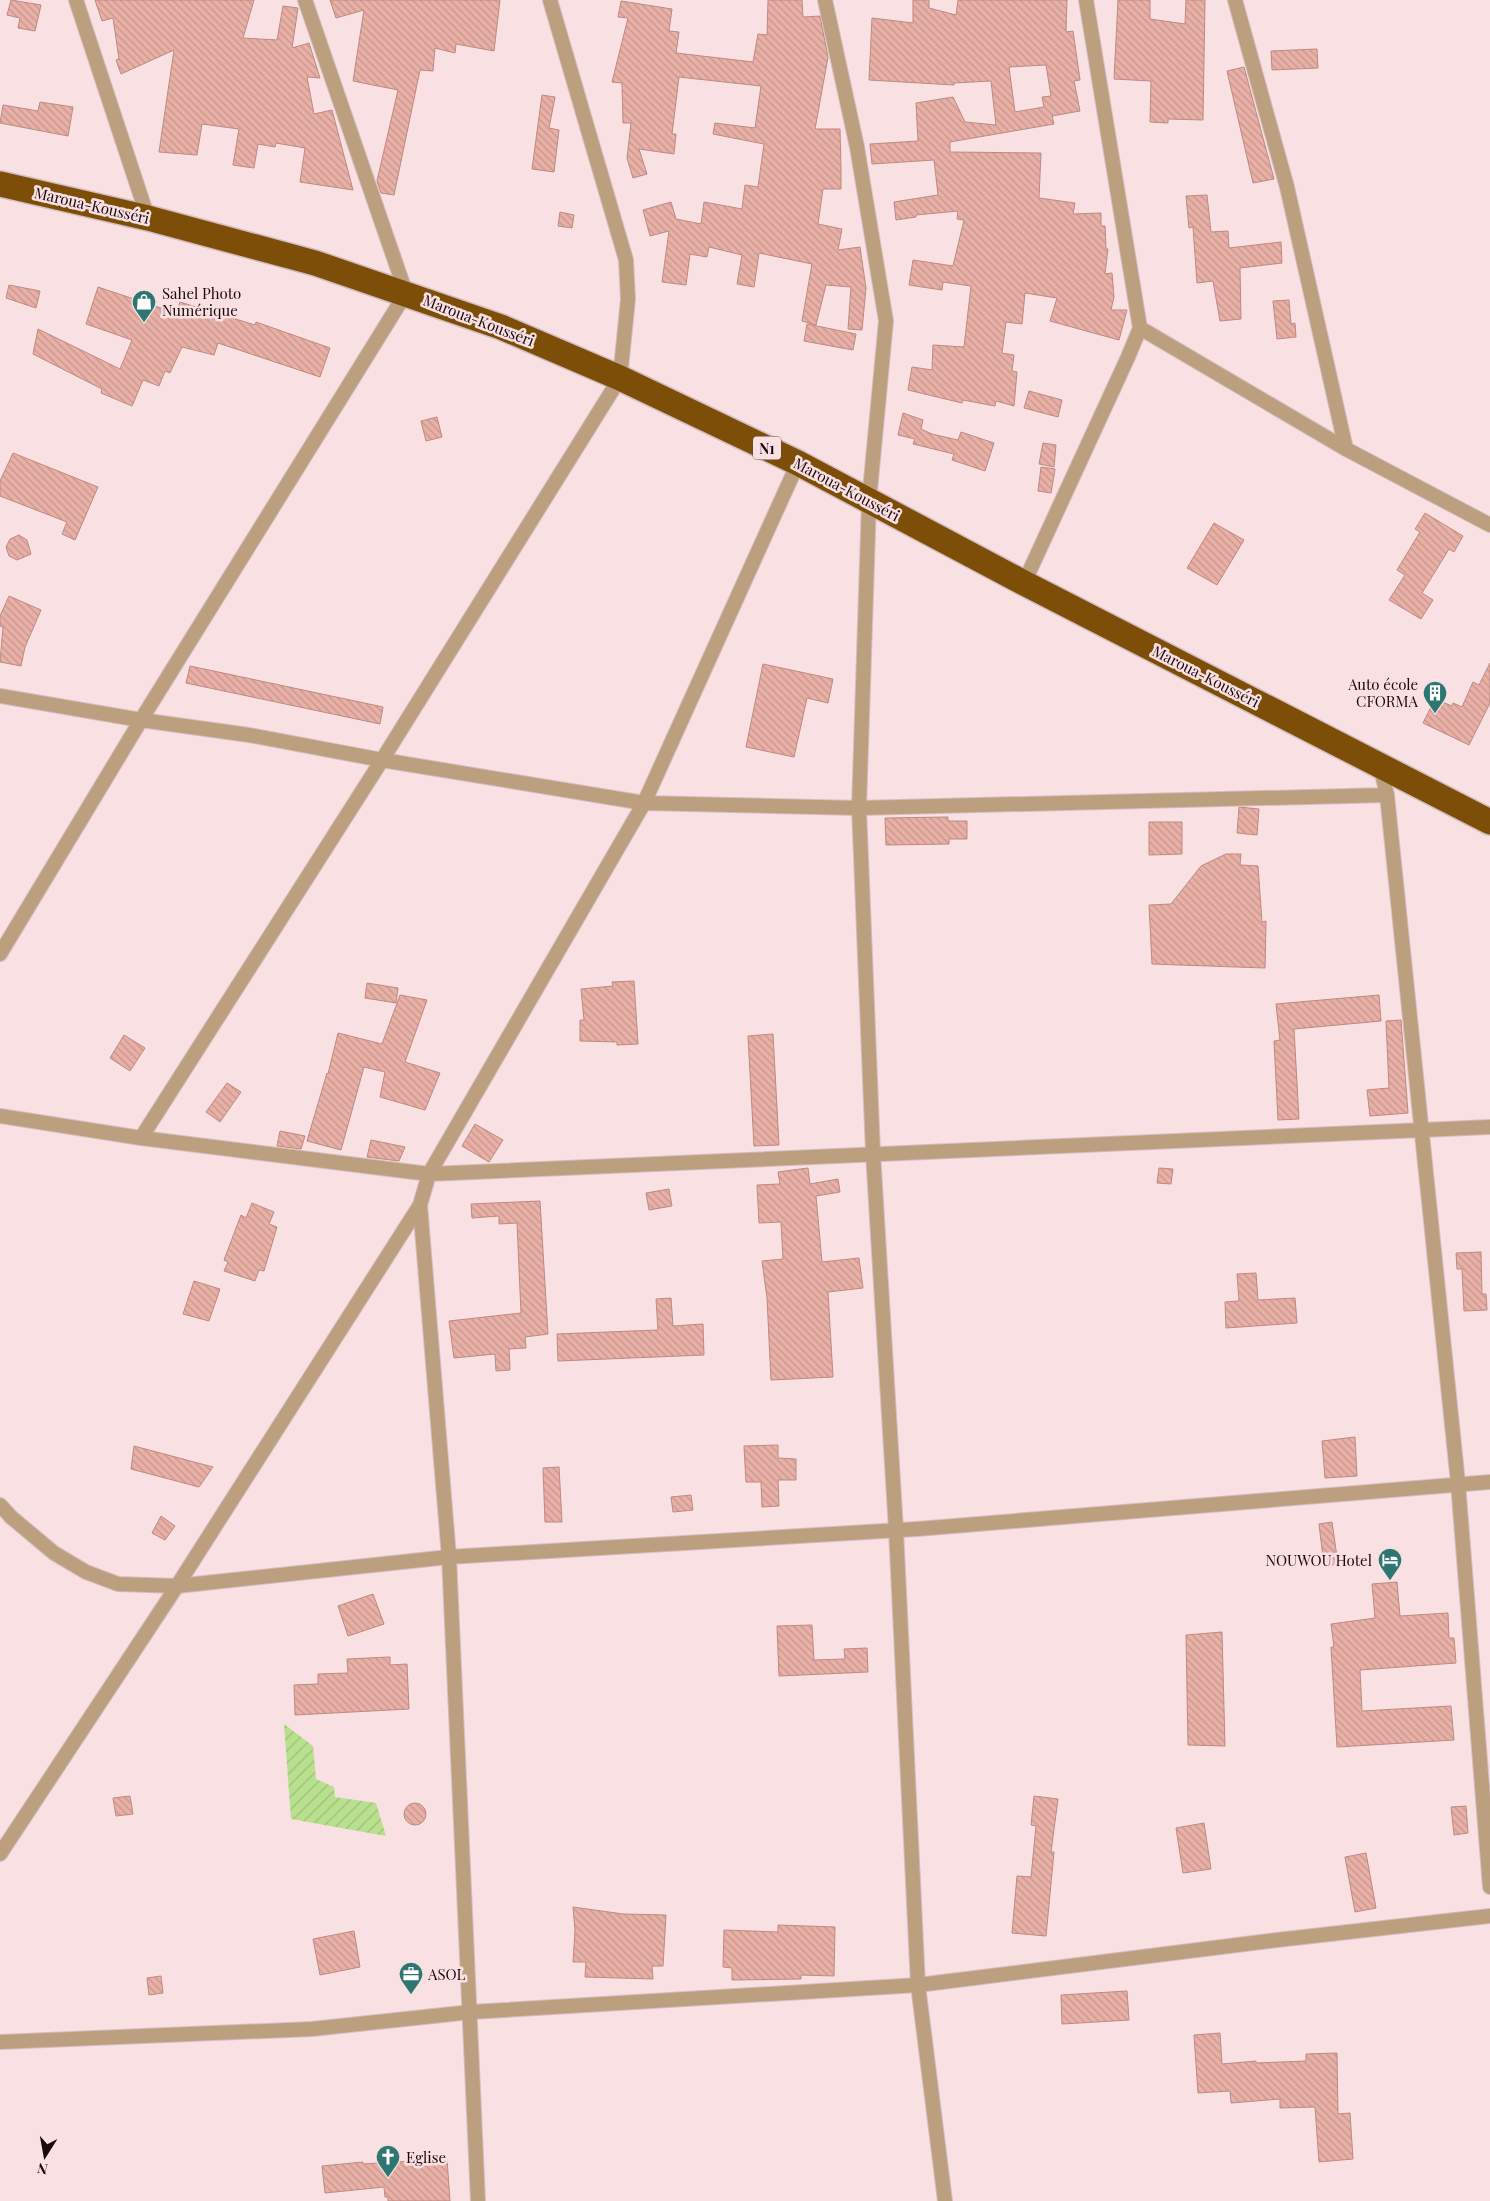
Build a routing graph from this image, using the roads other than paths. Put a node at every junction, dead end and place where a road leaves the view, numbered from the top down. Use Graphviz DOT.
graph roads {
  1 [pos="76,0"];
  2 [pos="305,0"];
  3 [pos="550,0"];
  4 [pos="825,0"];
  5 [pos="1086,0"];
  6 [pos="1235,0"];
  7 [pos="0,184"];
  8 [pos="148,218"];
  9 [pos="406,293"];
  10 [pos="1140,328"];
  11 [pos="620,378"];
  12 [pos="1346,449"];
  13 [pos="798,463"];
  14 [pos="869,501"];
  15 [pos="1490,524"];
  16 [pos="1024,583"];
  17 [pos="0,696"];
  18 [pos="141,720"];
  19 [pos="382,760"];
  20 [pos="1380,765"];
  21 [pos="1387,795"];
  22 [pos="644,803"];
  23 [pos="859,808"];
  24 [pos="1490,822"];
  25 [pos="0,954"];
  26 [pos="0,1116"];
  27 [pos="1490,1127"];
  28 [pos="1423,1130"];
  29 [pos="141,1138"];
  30 [pos="873,1153"];
  31 [pos="428,1174"];
  32 [pos="420,1205"];
  33 [pos="1490,1482"];
  34 [pos="1458,1483"];
  35 [pos="0,1506"];
  36 [pos="896,1530"];
  37 [pos="449,1557"];
  38 [pos="177,1586"];
  39 [pos="0,1854"];
  40 [pos="1490,1887"];
  41 [pos="1490,1916"];
  42 [pos="918,1984"];
  43 [pos="471,2012"];
  44 [pos="0,2042"];
  45 [pos="478,2201"];
  46 [pos="945,2201"];
  1 -- 8 [label="street"];
  2 -- 9 [label="street"];
  3 -- 11 [label="street"];
  4 -- 14 [label="street"];
  5 -- 10 [label="street"];
  6 -- 12 [label="street"];
  7 -- 8 [label="highway, Maroua-Kousséri / N1"];
  8 -- 9 [label="highway, Maroua-Kousséri / N1"];
  9 -- 11 [label="highway, Maroua-Kousséri / N1"];
  9 -- 18 [label="street"];
  10 -- 12 [label="street"];
  10 -- 16 [label="street"];
  11 -- 13 [label="highway, Maroua-Kousséri / N1"];
  11 -- 19 [label="street"];
  12 -- 15 [label="street"];
  13 -- 14 [label="highway, Maroua-Kousséri / N1"];
  13 -- 22 [label="street"];
  14 -- 16 [label="highway, Maroua-Kousséri / N1"];
  14 -- 23 [label="street"];
  16 -- 20 [label="highway, Maroua-Kousséri / N1"];
  17 -- 18 [label="street"];
  18 -- 19 [label="street"];
  18 -- 25 [label="street"];
  19 -- 22 [label="street"];
  19 -- 29 [label="street"];
  20 -- 21 [label="street"];
  20 -- 24 [label="highway, Maroua-Kousséri / N1"];
  21 -- 23 [label="street"];
  21 -- 28 [label="street"];
  22 -- 23 [label="street"];
  22 -- 31 [label="street"];
  23 -- 30 [label="street"];
  26 -- 29 [label="street"];
  27 -- 28 [label="street"];
  28 -- 30 [label="street"];
  28 -- 34 [label="street"];
  29 -- 31 [label="street"];
  30 -- 31 [label="street"];
  30 -- 36 [label="street"];
  31 -- 32 [label="street"];
  32 -- 37 [label="street"];
  32 -- 38 [label="street"];
  33 -- 34 [label="street"];
  34 -- 36 [label="street"];
  34 -- 40 [label="street"];
  35 -- 38 [label="street"];
  36 -- 37 [label="street"];
  36 -- 42 [label="street"];
  37 -- 38 [label="street"];
  37 -- 43 [label="street"];
  38 -- 39 [label="street"];
  41 -- 42 [label="street"];
  42 -- 43 [label="street"];
  42 -- 46 [label="street"];
  43 -- 44 [label="street"];
  43 -- 45 [label="street"];
}
